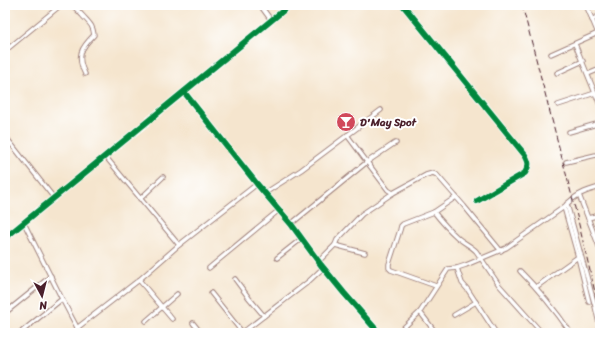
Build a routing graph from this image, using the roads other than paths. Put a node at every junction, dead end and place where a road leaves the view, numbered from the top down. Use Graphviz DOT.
graph roads {
  1 [pos="61,5"];
  2 [pos="72,5"];
  3 [pos="260,5"];
  4 [pos="290,5"];
  5 [pos="403,5"];
  6 [pos="586,5"];
  7 [pos="600,15"];
  8 [pos="272,20"];
  9 [pos="592,20"];
  10 [pos="599,36"];
  11 [pos="575,44"];
  12 [pos="5,51"];
  13 [pos="551,54"];
  14 [pos="583,61"];
  15 [pos="600,69"];
  16 [pos="557,73"];
  17 [pos="85,74"];
  18 [pos="588,74"];
  19 [pos="184,92"];
  20 [pos="595,93"];
  21 [pos="558,105"];
  22 [pos="600,105"];
  23 [pos="381,110"];
  24 [pos="600,124"];
  25 [pos="569,132"];
  26 [pos="347,135"];
  27 [pos="5,136"];
  28 [pos="396,143"];
  29 [pos="600,154"];
  30 [pos="105,156"];
  31 [pos="367,162"];
  32 [pos="566,162"];
  33 [pos="164,177"];
  34 [pos="257,184"];
  35 [pos="600,187"];
  36 [pos="265,193"];
  37 [pos="393,193"];
  38 [pos="579,195"];
  39 [pos="456,197"];
  40 [pos="54,198"];
  41 [pos="140,199"];
  42 [pos="477,201"];
  43 [pos="566,206"];
  44 [pos="279,210"];
  45 [pos="434,212"];
  46 [pos="600,214"];
  47 [pos="588,218"];
  48 [pos="24,223"];
  49 [pos="291,224"];
  50 [pos="5,238"];
  51 [pos="301,239"];
  52 [pos="178,245"];
  53 [pos="335,245"];
  54 [pos="600,249"];
  55 [pos="501,251"];
  56 [pos="365,253"];
  57 [pos="578,257"];
  58 [pos="277,258"];
  59 [pos="481,259"];
  60 [pos="318,262"];
  61 [pos="210,268"];
  62 [pos="323,268"];
  63 [pos="457,268"];
  64 [pos="520,271"];
  65 [pos="51,276"];
  66 [pos="234,279"];
  67 [pos="139,280"];
  68 [pos="436,286"];
  69 [pos="536,287"];
  70 [pos="211,293"];
  71 [pos="177,294"];
  72 [pos="62,299"];
  73 [pos="476,302"];
  74 [pos="589,302"];
  75 [pos="162,307"];
  76 [pos="5,312"];
  77 [pos="420,312"];
  78 [pos="454,315"];
  79 [pos="264,316"];
  80 [pos="172,319"];
  81 [pos="146,321"];
  82 [pos="193,323"];
  83 [pos="77,328"];
  84 [pos="600,328"];
  85 [pos="20,333"];
  86 [pos="80,333"];
  87 [pos="201,333"];
  88 [pos="242,333"];
  89 [pos="379,333"];
  90 [pos="398,333"];
  91 [pos="436,333"];
  92 [pos="496,333"];
  93 [pos="542,333"];
  94 [pos="571,333"];
  1 -- 12 [label="street"];
  2 -- 17 [label="street"];
  3 -- 8 [label="street"];
  4 -- 8 [label="street"];
  5 -- 42 [label="street"];
  6 -- 9 [label="street"];
  7 -- 9 [label="street"];
  8 -- 19 [label="street"];
  9 -- 10 [label="street"];
  10 -- 11 [label="street"];
  11 -- 13 [label="street"];
  11 -- 14 [label="street"];
  14 -- 16 [label="street"];
  14 -- 18 [label="street"];
  15 -- 18 [label="street"];
  18 -- 20 [label="street"];
  19 -- 30 [label="street"];
  19 -- 34 [label="street"];
  20 -- 21 [label="street"];
  20 -- 22 [label="street"];
  23 -- 26 [label="street"];
  24 -- 25 [label="street"];
  26 -- 31 [label="street"];
  26 -- 36 [label="street"];
  27 -- 40 [label="street"];
  28 -- 31 [label="street"];
  29 -- 32 [label="street"];
  30 -- 40 [label="street"];
  30 -- 41 [label="street"];
  31 -- 37 [label="street"];
  31 -- 49 [label="street"];
  33 -- 41 [label="street"];
  34 -- 36 [label="street"];
  34 -- 52 [label="street"];
  35 -- 38 [label="street"];
  36 -- 44 [label="street"];
  37 -- 39 [label="street"];
  37 -- 53 [label="street"];
  38 -- 43 [label="street"];
  38 -- 47 [label="street"];
  39 -- 45 [label="street"];
  39 -- 55 [label="street"];
  40 -- 48 [label="street"];
  41 -- 52 [label="street"];
  43 -- 55 [label="street"];
  43 -- 57 [label="street"];
  43 -- 84 [label="street"];
  44 -- 49 [label="street"];
  44 -- 61 [label="street"];
  45 -- 59 [label="street"];
  45 -- 68 [label="street"];
  46 -- 47 [label="street"];
  47 -- 54 [label="street"];
  48 -- 50 [label="street"];
  48 -- 65 [label="street"];
  49 -- 51 [label="street"];
  51 -- 58 [label="street"];
  51 -- 60 [label="street"];
  52 -- 67 [label="street"];
  53 -- 56 [label="street"];
  53 -- 60 [label="street"];
  55 -- 59 [label="street"];
  57 -- 69 [label="street"];
  57 -- 74 [label="street"];
  59 -- 63 [label="street"];
  59 -- 93 [label="street"];
  60 -- 62 [label="street"];
  62 -- 79 [label="street"];
  62 -- 89 [label="street"];
  63 -- 68 [label="street"];
  63 -- 73 [label="street"];
  64 -- 69 [label="street"];
  65 -- 72 [label="street"];
  65 -- 76 [label="street"];
  66 -- 79 [label="street"];
  67 -- 75 [label="street"];
  67 -- 83 [label="street"];
  68 -- 77 [label="street"];
  69 -- 94 [label="street"];
  70 -- 88 [label="street"];
  71 -- 75 [label="street"];
  72 -- 83 [label="street"];
  72 -- 85 [label="street"];
  73 -- 78 [label="street"];
  73 -- 92 [label="street"];
  75 -- 80 [label="street"];
  75 -- 81 [label="street"];
  77 -- 90 [label="street"];
  77 -- 91 [label="street"];
  79 -- 88 [label="street"];
  82 -- 87 [label="street"];
  83 -- 86 [label="street"];
}
